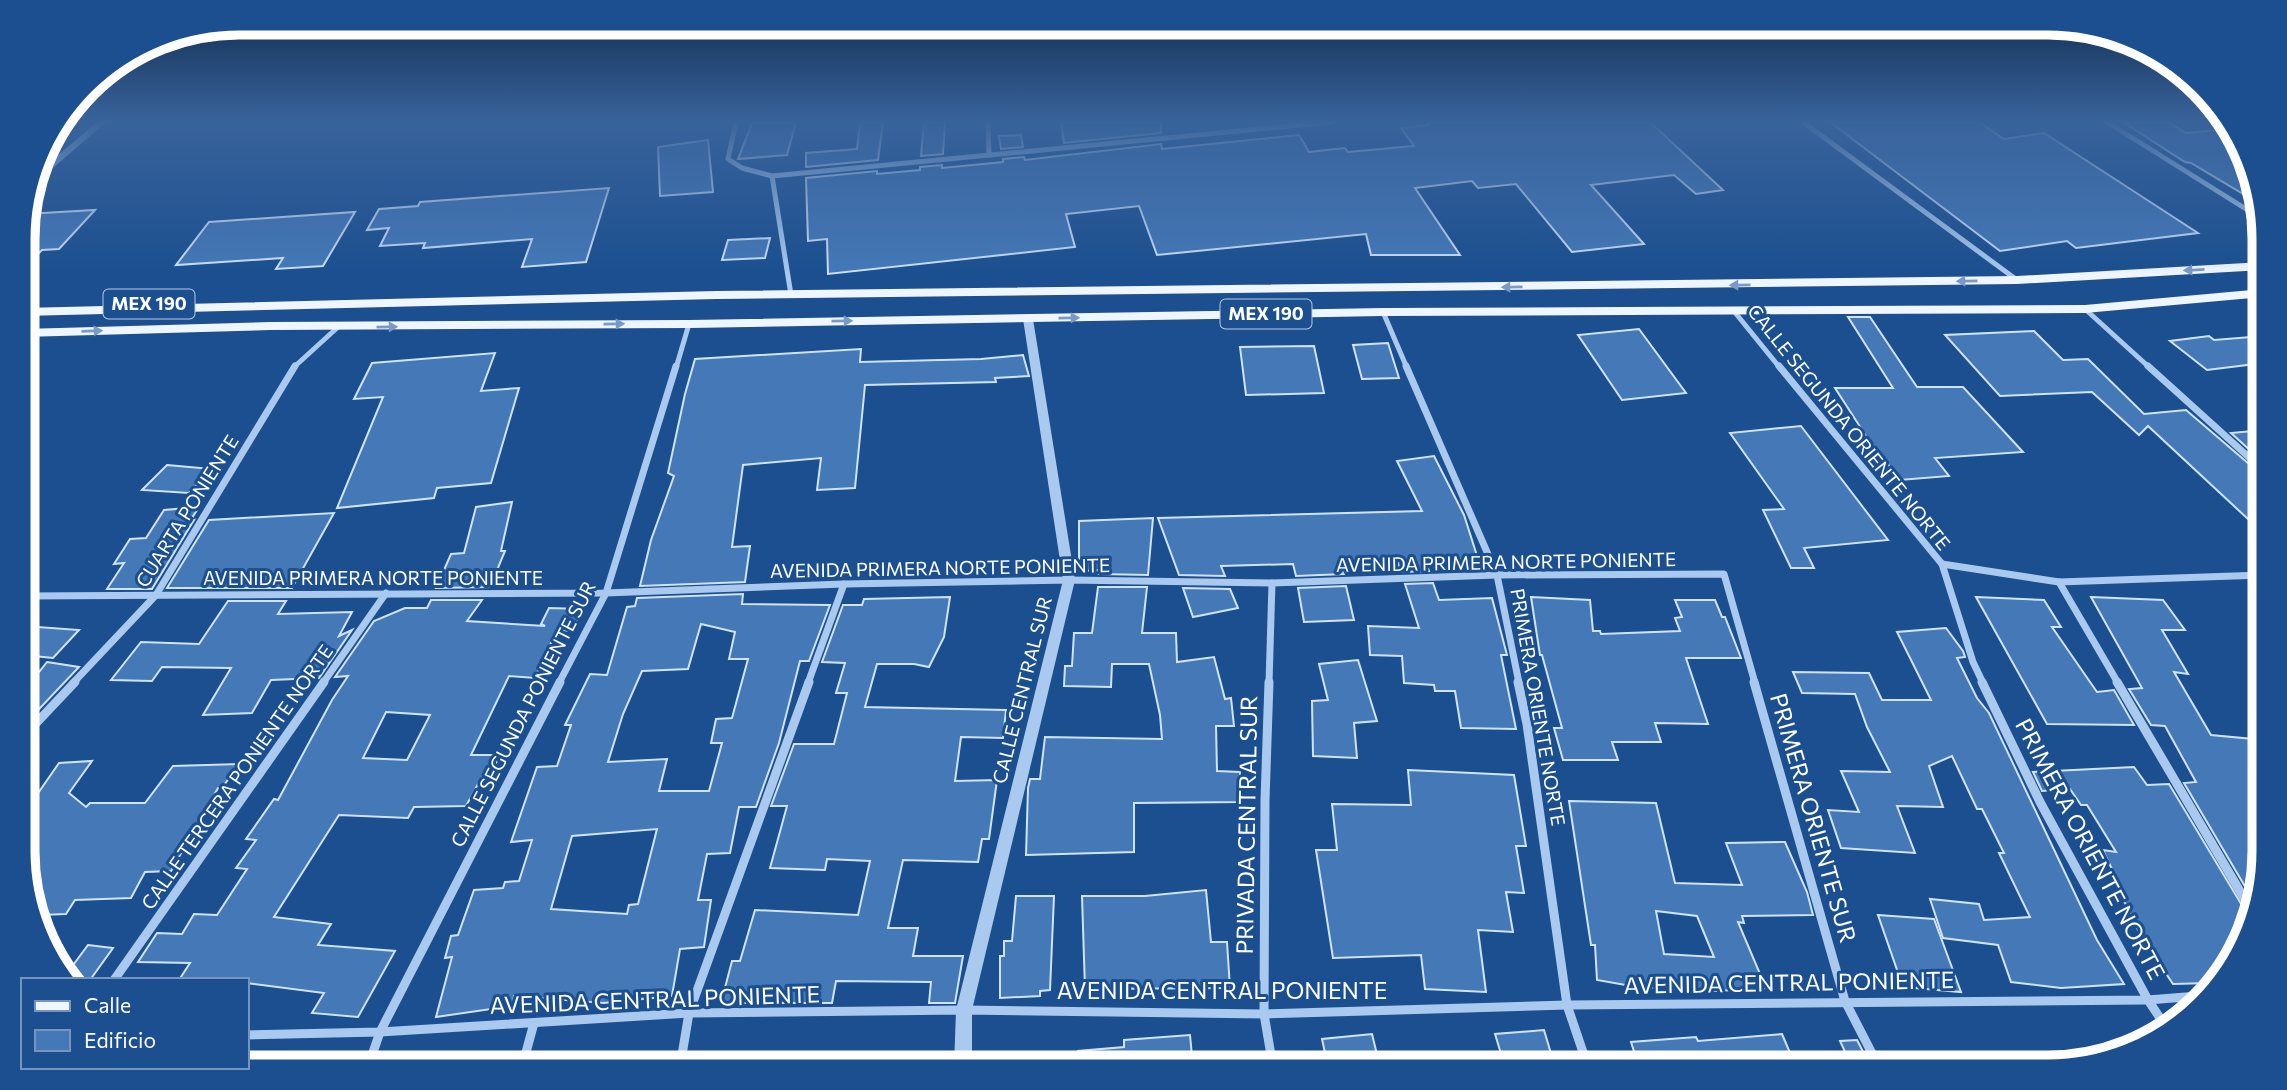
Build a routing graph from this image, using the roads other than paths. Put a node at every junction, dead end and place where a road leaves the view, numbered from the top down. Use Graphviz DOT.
graph roads {
  1 [pos="760,173"];
  2 [pos="804,173"];
  3 [pos="1871,173"];
  4 [pos="2189,173"];
  5 [pos="772,176"];
  6 [pos="2250,211"];
  7 [pos="2252,267"];
  8 [pos="2017,281"];
  9 [pos="2252,294"];
  10 [pos="791,295"];
  11 [pos="35,304"];
  12 [pos="275,304"];
  13 [pos="2085,309"];
  14 [pos="1732,310"];
  15 [pos="35,312"];
  16 [pos="1383,312"];
  17 [pos="1028,319"];
  18 [pos="689,324"];
  19 [pos="338,327"];
  20 [pos="35,333"];
  21 [pos="2252,460"];
  22 [pos="1942,564"];
  23 [pos="1724,574"];
  24 [pos="1497,575"];
  25 [pos="2252,575"];
  26 [pos="1069,580"];
  27 [pos="2059,582"];
  28 [pos="1272,583"];
  29 [pos="844,584"];
  30 [pos="386,593"];
  31 [pos="606,593"];
  32 [pos="156,595"];
  33 [pos="35,596"];
  34 [pos="35,724"];
  35 [pos="2245,901"];
  36 [pos="115,978"];
  37 [pos="2190,997"];
  38 [pos="2148,1000"];
  39 [pos="1845,1001"];
  40 [pos="1567,1005"];
  41 [pos="964,1010"];
  42 [pos="689,1013"];
  43 [pos="1264,1014"];
  44 [pos="2162,1020"];
  45 [pos="534,1023"];
  46 [pos="380,1032"];
  47 [pos="248,1035"];
  48 [pos="372,1055"];
  49 [pos="525,1055"];
  50 [pos="682,1055"];
  51 [pos="963,1055"];
  52 [pos="1271,1055"];
  53 [pos="1584,1055"];
  54 [pos="1872,1055"];
  1 -- 5 [label="street"];
  2 -- 5 [label="street"];
  3 -- 8 [label="street"];
  4 -- 6 [label="street"];
  5 -- 10 [label="street"];
  7 -- 8 [label="main road, MEX 190, one-way"];
  8 -- 10 [label="main road, MEX 190, one-way"];
  9 -- 13 [label="main road, MEX 190"];
  10 -- 12 [label="main road, MEX 190"];
  11 -- 12 [label="main road, MEX 190"];
  12 -- 15 [label="main road, MEX 190"];
  13 -- 14 [label="main road, MEX 190"];
  13 -- 21 [label="street"];
  14 -- 16 [label="main road, MEX 190"];
  14 -- 22 [label="street, CALLE SEGUNDA ORIENTE NORTE"];
  17 -- 16 [label="main road, MEX 190, one-way"];
  16 -- 24 [label="street, PRIMERA ORIENTE NORTE"];
  18 -- 17 [label="main road, MEX 190, one-way"];
  17 -- 26 [label="street, CALLE CENTRAL SUR"];
  19 -- 18 [label="main road, MEX 190, one-way"];
  18 -- 31 [label="street, CALLE SEGUNDA PONIENTE SUR"];
  20 -- 19 [label="main road, MEX 190, one-way"];
  19 -- 32 [label="street, CUARTA PONIENTE"];
  22 -- 27 [label="street"];
  22 -- 38 [label="street, PRIMERA ORIENTE NORTE"];
  23 -- 24 [label="street, AVENIDA PRIMERA NORTE PONIENTE"];
  23 -- 39 [label="street, PRIMERA ORIENTE SUR"];
  24 -- 28 [label="street, AVENIDA PRIMERA NORTE PONIENTE"];
  24 -- 40 [label="street, PRIMERA ORIENTE NORTE"];
  25 -- 27 [label="street"];
  26 -- 28 [label="street, AVENIDA PRIMERA NORTE PONIENTE"];
  26 -- 29 [label="street, AVENIDA PRIMERA NORTE PONIENTE"];
  26 -- 41 [label="street, CALLE CENTRAL SUR"];
  27 -- 35 [label="street"];
  28 -- 43 [label="street, PRIVADA CENTRAL SUR"];
  29 -- 31 [label="street, AVENIDA PRIMERA NORTE PONIENTE"];
  29 -- 42 [label="street"];
  30 -- 31 [label="street, AVENIDA PRIMERA NORTE PONIENTE"];
  30 -- 32 [label="street, AVENIDA PRIMERA NORTE PONIENTE"];
  30 -- 36 [label="street, CALLE TERCERA PONIENTE NORTE"];
  31 -- 46 [label="street, CALLE SEGUNDA PONIENTE SUR"];
  32 -- 33 [label="street, AVENIDA PRIMERA NORTE PONIENTE"];
  32 -- 34 [label="street, CUARTA PONIENTE"];
  37 -- 38 [label="street, AVENIDA CENTRAL PONIENTE"];
  38 -- 39 [label="street, AVENIDA CENTRAL PONIENTE"];
  38 -- 44 [label="street, PRIMERA ORIENTE NORTE"];
  39 -- 40 [label="street, AVENIDA CENTRAL PONIENTE"];
  39 -- 54 [label="street, PRIMERA ORIENTE SUR"];
  40 -- 43 [label="street, AVENIDA CENTRAL PONIENTE"];
  40 -- 53 [label="street, PRIMERA ORIENTE NORTE"];
  41 -- 42 [label="street, AVENIDA CENTRAL PONIENTE"];
  41 -- 43 [label="street, AVENIDA CENTRAL PONIENTE"];
  41 -- 51 [label="street, CALLE CENTRAL SUR"];
  42 -- 45 [label="street, AVENIDA CENTRAL PONIENTE"];
  42 -- 50 [label="street"];
  43 -- 52 [label="street, PRIVADA CENTRAL SUR"];
  45 -- 46 [label="street, AVENIDA CENTRAL PONIENTE"];
  45 -- 49 [label="street"];
  46 -- 47 [label="street, AVENIDA CENTRAL PONIENTE"];
  46 -- 48 [label="street, CALLE SEGUNDA PONIENTE SUR"];
}
